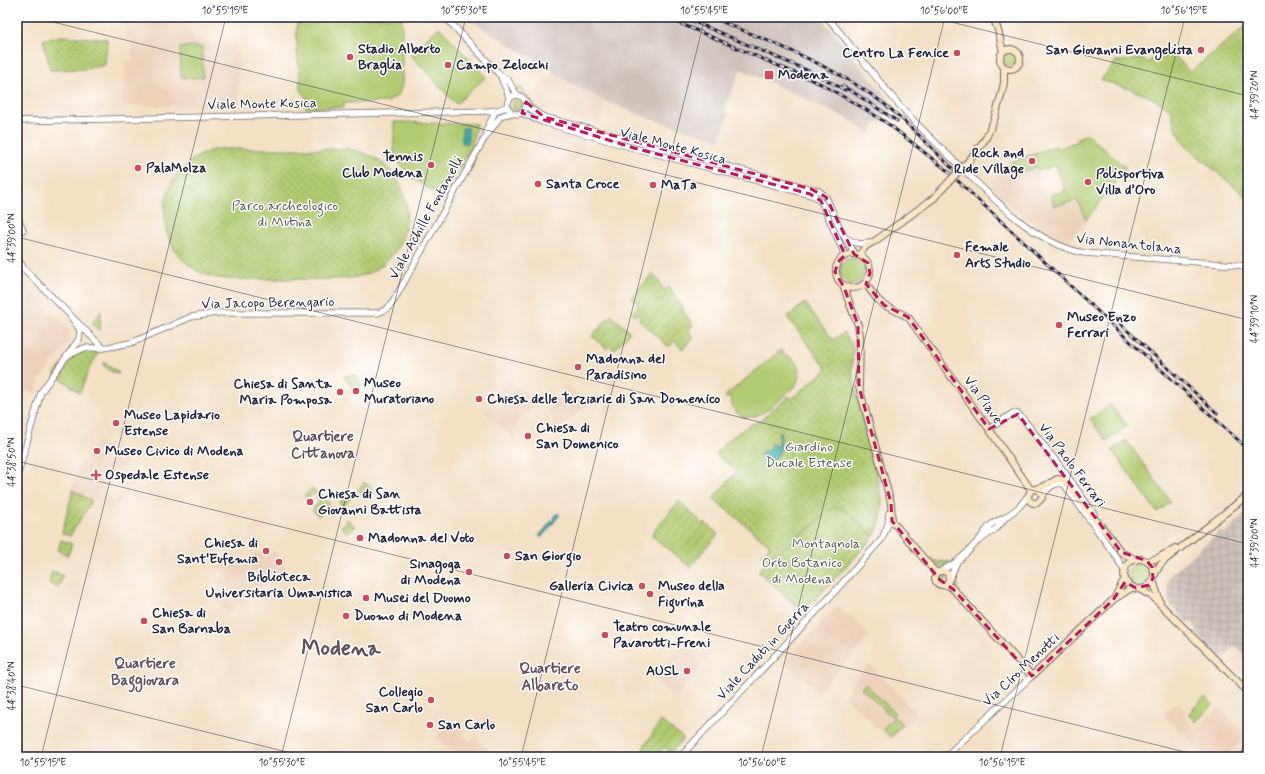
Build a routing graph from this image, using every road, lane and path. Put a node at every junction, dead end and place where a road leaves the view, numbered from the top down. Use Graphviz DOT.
graph roads {
  1 [pos="445,17"];
  2 [pos="827,17"];
  3 [pos="993,17"];
  4 [pos="1003,52"];
  5 [pos="1004,68"];
  6 [pos="1012,70"];
  7 [pos="501,76"];
  8 [pos="1004,83"];
  9 [pos="517,95"];
  10 [pos="509,99"];
  11 [pos="526,102"];
  12 [pos="507,107"];
  13 [pos="497,110"];
  14 [pos="522,113"];
  15 [pos="512,114"];
  16 [pos="17,121"];
  17 [pos="483,141"];
  18 [pos="17,215"];
  19 [pos="20,230"];
  20 [pos="846,238"];
  21 [pos="873,243"];
  22 [pos="857,255"];
  23 [pos="17,257"];
  24 [pos="842,258"];
  25 [pos="865,260"];
  26 [pos="17,264"];
  27 [pos="1248,266"];
  28 [pos="24,269"];
  29 [pos="865,283"];
  30 [pos="844,287"];
  31 [pos="389,307"];
  32 [pos="71,317"];
  33 [pos="103,348"];
  34 [pos="67,356"];
  35 [pos="989,429"];
  36 [pos="17,478"];
  37 [pos="887,492"];
  38 [pos="1032,492"];
  39 [pos="1248,495"];
  40 [pos="1042,496"];
  41 [pos="1033,503"];
  42 [pos="1019,507"];
  43 [pos="1106,532"];
  44 [pos="1184,544"];
  45 [pos="1136,560"];
  46 [pos="1147,561"];
  47 [pos="957,562"];
  48 [pos="939,572"];
  49 [pos="1125,575"];
  50 [pos="1153,578"];
  51 [pos="948,581"];
  52 [pos="1136,588"];
  53 [pos="1113,600"];
  54 [pos="1162,605"];
  55 [pos="1032,676"];
  56 [pos="1248,692"];
  57 [pos="680,757"];
  58 [pos="945,757"];
  1 -- 7 [label="street, Viale Monte Kosica"];
  2 -- 27 [label="street, Via Nonantolana"];
  3 -- 4 [label="main road"];
  4 -- 5 [label="main road"];
  4 -- 6 [label="main road"];
  5 -- 6 [label="main road"];
  5 -- 8 [label="main road"];
  6 -- 8 [label="main road"];
  7 -- 9 [label="street, Viale Monte Kosica"];
  7 -- 10 [label="street"];
  8 -- 21 [label="main road, bridge"];
  9 -- 10 [label="street"];
  9 -- 11 [label="street, Viale Monte Kosica"];
  10 -- 12 [label="street"];
  11 -- 14 [label="street"];
  11 -- 20 [label="street, Viale Monte Kosica"];
  12 -- 13 [label="street, Viale Monte Kosica"];
  12 -- 15 [label="street"];
  13 -- 16 [label="street, Viale Monte Kosica"];
  13 -- 17 [label="street, Viale Achille Fontanelli"];
  14 -- 15 [label="street, Viale Monte Kosica"];
  14 -- 24 [label="street, Viale Monte Kosica"];
  15 -- 17 [label="street, Viale Achille Fontanelli"];
  17 -- 31 [label="street, Viale Achille Fontanelli"];
  18 -- 19 [label="street"];
  20 -- 21 [label="street"];
  20 -- 22 [label="street, Viale Monte Kosica"];
  21 -- 22 [label="main road"];
  21 -- 25 [label="main road"];
  22 -- 24 [label="main road"];
  22 -- 25 [label="main road"];
  23 -- 28 [label="street"];
  24 -- 30 [label="main road"];
  25 -- 29 [label="main road"];
  26 -- 28 [label="street"];
  28 -- 32 [label="street"];
  29 -- 30 [label="main road"];
  29 -- 35 [label="main road, Via Piave"];
  30 -- 37 [label="main road, Viale Caduti in Guerra"];
  31 -- 33 [label="street, Via Jacopo Berengario"];
  32 -- 33 [label="street"];
  32 -- 34 [label="street"];
  33 -- 34 [label="street, Via Jacopo Berengario"];
  34 -- 36 [label="street"];
  35 -- 38 [label="main road, Via Piave"];
  35 -- 43 [label="street, Via Paolo Ferrari"];
  37 -- 48 [label="main road"];
  37 -- 57 [label="street, Viale Caduti in Guerra"];
  38 -- 40 [label="main road"];
  38 -- 41 [label="main road"];
  38 -- 42 [label="street"];
  38 -- 43 [label="main road, Via Paolo Ferrari"];
  39 -- 44 [label="main road"];
  40 -- 41 [label="main road"];
  40 -- 49 [label="street, Via Paolo Ferrari"];
  41 -- 42 [label="street"];
  42 -- 47 [label="street"];
  43 -- 45 [label="main road, Via Paolo Ferrari"];
  44 -- 46 [label="main road"];
  44 -- 50 [label="main road"];
  45 -- 46 [label="main road"];
  45 -- 49 [label="main road"];
  46 -- 50 [label="main road"];
  47 -- 48 [label="street"];
  47 -- 51 [label="street"];
  48 -- 51 [label="main road"];
  48 -- 51 [label="main road"];
  49 -- 52 [label="main road"];
  49 -- 53 [label="main road, Via Ciro Menotti"];
  50 -- 52 [label="main road"];
  50 -- 54 [label="main road"];
  51 -- 55 [label="main road"];
  52 -- 53 [label="main road, Via Ciro Menotti"];
  52 -- 54 [label="main road"];
  53 -- 55 [label="main road, Via Ciro Menotti"];
  54 -- 56 [label="main road"];
  55 -- 58 [label="street, Via Ciro Menotti"];
}
